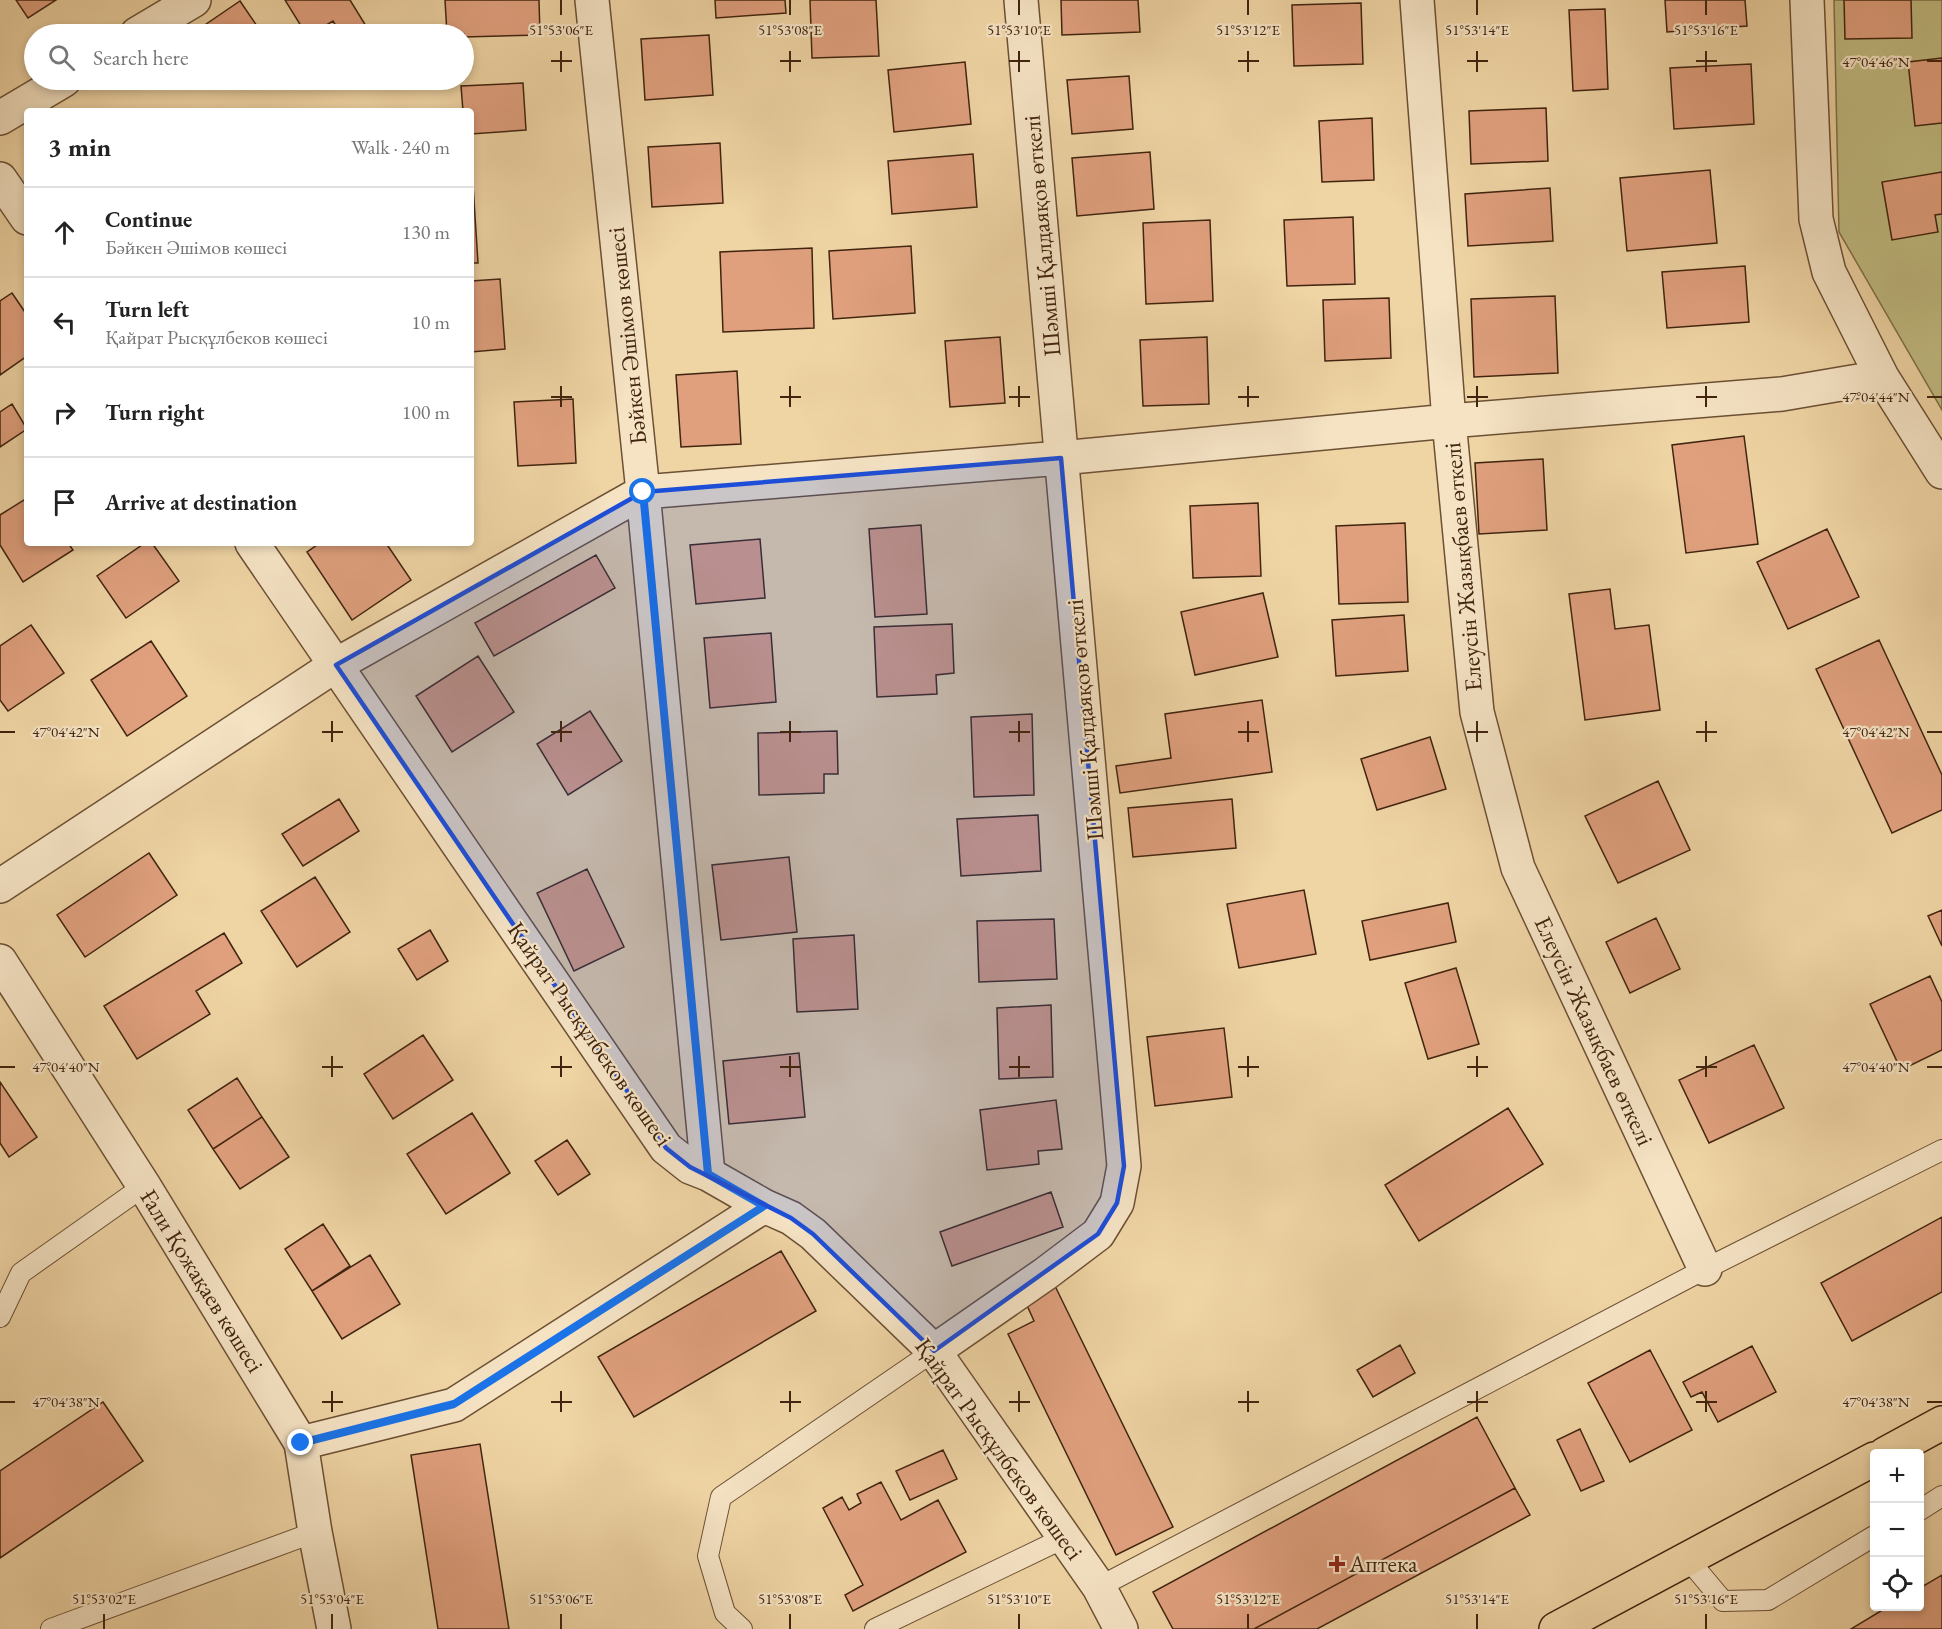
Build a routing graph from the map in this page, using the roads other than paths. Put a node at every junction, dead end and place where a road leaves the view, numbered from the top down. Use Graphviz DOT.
graph roads {
  1 [pos="194,0"];
  2 [pos="592,0"];
  3 [pos="1020,0"];
  4 [pos="1417,0"];
  5 [pos="1807,0"];
  6 [pos="154,24"];
  7 [pos="47,90"];
  8 [pos="0,118"];
  9 [pos="0,179"];
  10 [pos="24,214"];
  11 [pos="1882,377"];
  12 [pos="1449,421"];
  13 [pos="1061,458"];
  14 [pos="1942,472"];
  15 [pos="643,492"];
  16 [pos="254,546"];
  17 [pos="336,665"];
  18 [pos="0,886"];
  19 [pos="0,961"];
  20 [pos="1942,1150"];
  21 [pos="708,1174"];
  22 [pos="144,1186"];
  23 [pos="764,1206"];
  24 [pos="1705,1269"];
  25 [pos="0,1317"];
  26 [pos="934,1352"];
  27 [pos="1942,1423"];
  28 [pos="301,1443"];
  29 [pos="1894,1449"];
  30 [pos="1870,1462"];
  31 [pos="1942,1496"];
  32 [pos="1924,1507"];
  33 [pos="315,1532"];
  34 [pos="1064,1538"];
  35 [pos="1870,1539"];
  36 [pos="1687,1558"];
  37 [pos="1099,1587"];
  38 [pos="51,1629"];
  39 [pos="334,1629"];
  40 [pos="742,1629"];
  41 [pos="875,1629"];
  42 [pos="1121,1629"];
  43 [pos="1556,1629"];
  1 -- 6 [label="street"];
  2 -- 15 [label="street, Бәйкен Әшімов көшесі"];
  3 -- 13 [label="street, Шәмші Қалдаяқов өткелі"];
  4 -- 12 [label="street, Елеусін Жазықбаев өткелі"];
  5 -- 11 [label="street"];
  7 -- 8 [label="street"];
  9 -- 10 [label="street"];
  11 -- 12 [label="street"];
  11 -- 14 [label="street"];
  12 -- 13 [label="street"];
  12 -- 24 [label="street, Елеусін Жазықбаев өткелі"];
  13 -- 15 [label="street"];
  13 -- 26 [label="street, Шәмші Қалдаяқов өткелі"];
  15 -- 17 [label="street"];
  15 -- 21 [label="street, Бәйкен Әшімов көшесі"];
  16 -- 17 [label="street, Қайрат Рысқұлбеков көшесі"];
  17 -- 18 [label="street"];
  17 -- 21 [label="street, Қайрат Рысқұлбеков көшесі"];
  19 -- 22 [label="street, Ғали Қожақаев көшесі"];
  20 -- 24 [label="lane"];
  21 -- 23 [label="street, Қайрат Рысқұлбеков көшесі"];
  22 -- 25 [label="lane"];
  22 -- 28 [label="street, Ғали Қожақаев көшесі"];
  23 -- 26 [label="street, Қайрат Рысқұлбеков көшесі"];
  23 -- 28 [label="street"];
  24 -- 37 [label="lane"];
  26 -- 34 [label="street, Қайрат Рысқұлбеков көшесі"];
  26 -- 40 [label="lane"];
  27 -- 29 [label="main road"];
  28 -- 33 [label="street, Ғали Қожақаев көшесі"];
  30 -- 36 [label="main road"];
  31 -- 32 [label="lane"];
  33 -- 38 [label="lane"];
  33 -- 39 [label="street, Ғали Қожақаев көшесі"];
  34 -- 37 [label="street, Қайрат Рысқұлбеков көшесі"];
  34 -- 41 [label="lane"];
  35 -- 36 [label="lane"];
  36 -- 43 [label="main road"];
  37 -- 42 [label="street, Қайрат Рысқұлбеков көшесі"];
}
